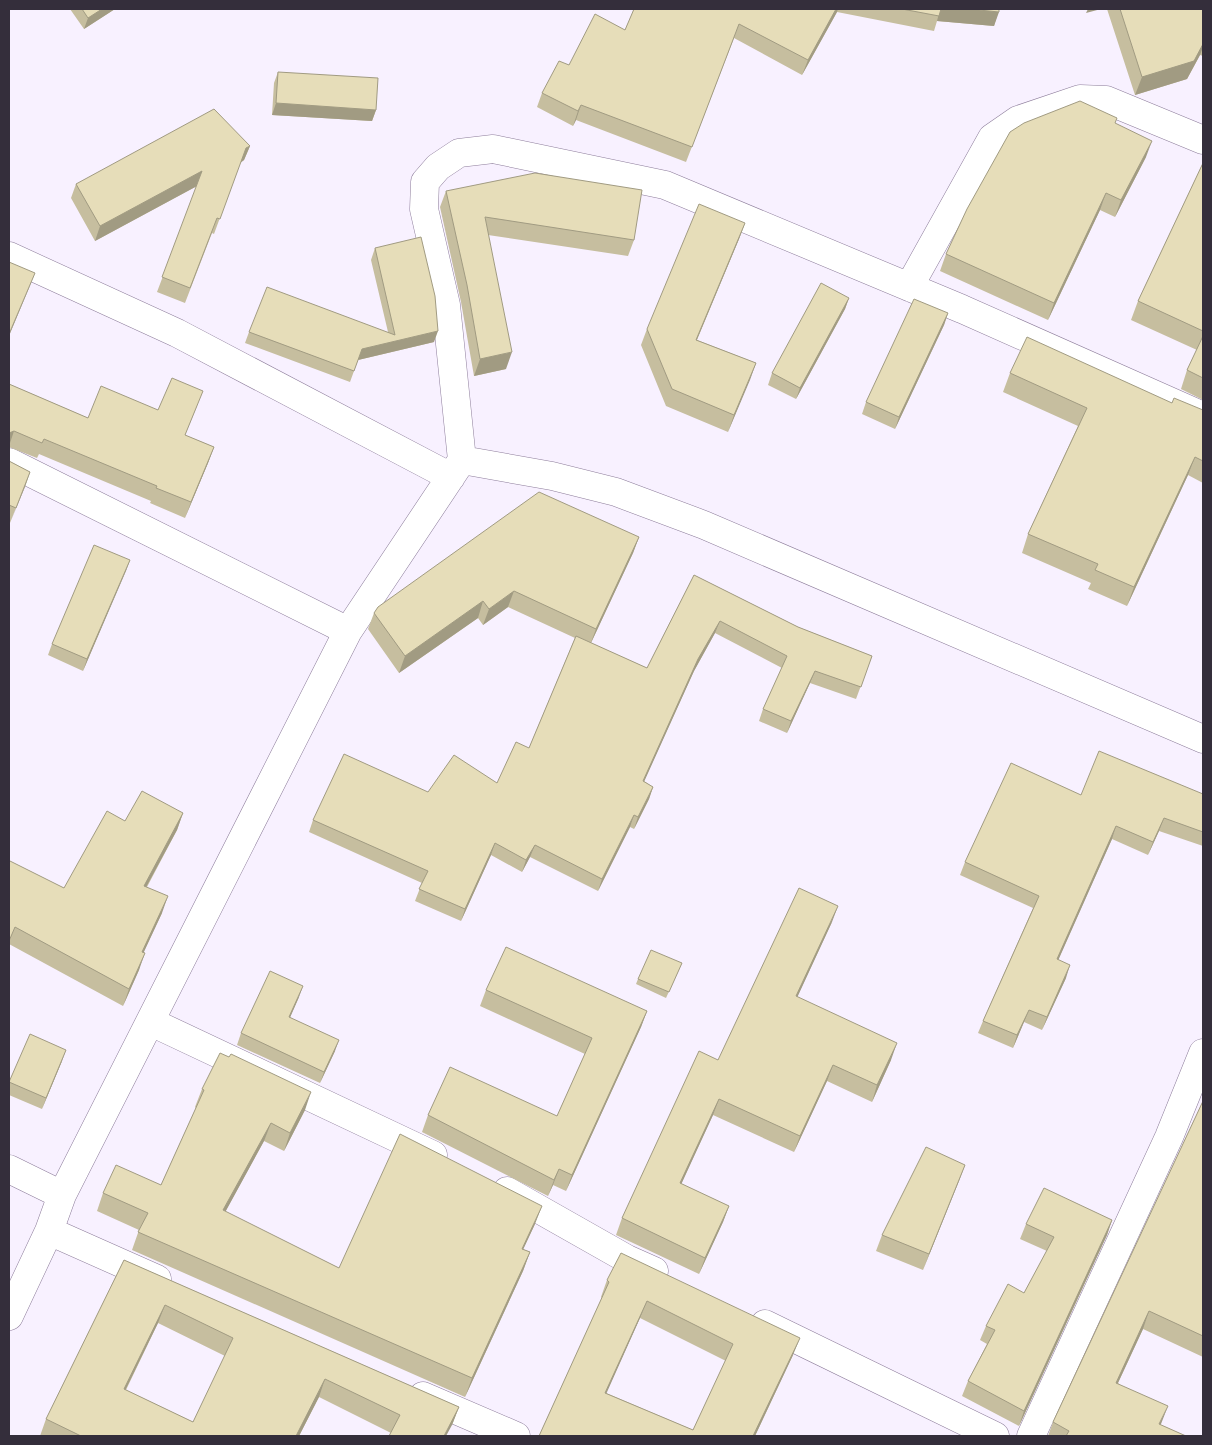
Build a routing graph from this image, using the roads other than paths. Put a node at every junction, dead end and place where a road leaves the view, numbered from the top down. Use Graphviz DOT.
graph roads {
  1 [pos="1203,140"];
  2 [pos="9,256"];
  3 [pos="909,287"];
  4 [pos="1203,416"];
  5 [pos="9,462"];
  6 [pos="457,469"];
  7 [pos="348,631"];
  8 [pos="1203,739"];
  9 [pos="151,1022"];
  10 [pos="1203,1053"];
  11 [pos="459,1168"];
  12 [pos="9,1169"];
  13 [pos="486,1181"];
  14 [pos="62,1195"];
  15 [pos="49,1231"];
  16 [pos="677,1282"];
  17 [pos="184,1291"];
  18 [pos="746,1314"];
  19 [pos="9,1316"];
  20 [pos="399,1385"];
  21 [pos="516,1436"];
  22 [pos="995,1436"];
  23 [pos="1031,1436"];
  1 -- 3 [label="street"];
  2 -- 6 [label="street"];
  3 -- 4 [label="street"];
  3 -- 6 [label="street"];
  5 -- 7 [label="street"];
  6 -- 7 [label="street"];
  6 -- 8 [label="street"];
  7 -- 9 [label="street"];
  9 -- 11 [label="street"];
  9 -- 14 [label="street"];
  10 -- 23 [label="street"];
  12 -- 14 [label="street"];
  13 -- 16 [label="street"];
  14 -- 15 [label="street"];
  15 -- 17 [label="street"];
  15 -- 19 [label="street"];
  18 -- 22 [label="street"];
  20 -- 21 [label="street"];
}
